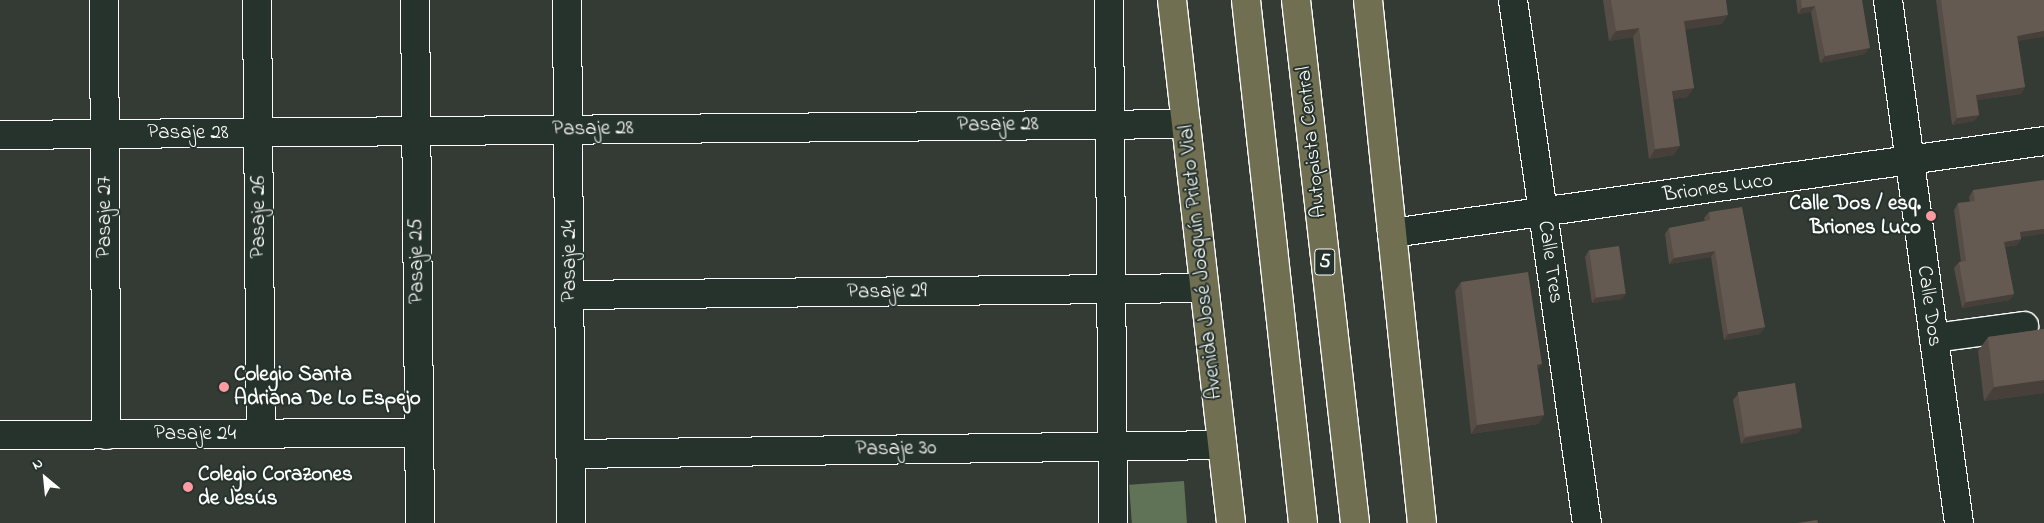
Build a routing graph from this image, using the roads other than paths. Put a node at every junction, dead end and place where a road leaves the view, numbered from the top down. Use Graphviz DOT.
graph roads {
  1 [pos="104,0"];
  2 [pos="257,0"];
  3 [pos="415,0"];
  4 [pos="567,0"];
  5 [pos="1109,0"];
  6 [pos="1172,0"];
  7 [pos="1246,0"];
  8 [pos="1296,0"];
  9 [pos="1368,0"];
  10 [pos="1513,0"];
  11 [pos="1888,0"];
  12 [pos="1110,124"];
  13 [pos="1186,124"];
  14 [pos="568,129"];
  15 [pos="416,131"];
  16 [pos="258,132"];
  17 [pos="104,134"];
  18 [pos="0,135"];
  19 [pos="2044,141"];
  20 [pos="1910,162"];
  21 [pos="1543,212"];
  22 [pos="1392,233"];
  23 [pos="1204,288"];
  24 [pos="1112,289"];
  25 [pos="570,295"];
  26 [pos="2024,326"];
  27 [pos="1934,338"];
  28 [pos="260,434"];
  29 [pos="419,434"];
  30 [pos="0,435"];
  31 [pos="106,435"];
  32 [pos="1222,445"];
  33 [pos="1113,446"];
  34 [pos="571,454"];
  35 [pos="420,523"];
  36 [pos="571,523"];
  37 [pos="1113,523"];
  38 [pos="1230,523"];
  39 [pos="1303,523"];
  40 [pos="1354,523"];
  41 [pos="1422,523"];
  42 [pos="1587,523"];
  43 [pos="1959,523"];
  1 -- 17 [label="street, Pasaje 27"];
  2 -- 16 [label="street, Pasaje 26"];
  3 -- 15 [label="street, Pasaje 25"];
  4 -- 14 [label="street, Pasaje 24"];
  5 -- 12 [label="street"];
  6 -- 13 [label="main road, Avenida José Joaquín Prieto Vial"];
  7 -- 39 [label="main road"];
  8 -- 40 [label="main road, Autopista Central / 5"];
  9 -- 22 [label="main road"];
  10 -- 21 [label="street, Calle Tres"];
  11 -- 20 [label="street, Calle Dos"];
  12 -- 13 [label="street, Pasaje 28"];
  12 -- 14 [label="street, Pasaje 28"];
  12 -- 24 [label="street"];
  13 -- 23 [label="main road, Avenida José Joaquín Prieto Vial"];
  14 -- 15 [label="street, Pasaje 28"];
  14 -- 25 [label="street, Pasaje 24"];
  15 -- 16 [label="street, Pasaje 28"];
  15 -- 29 [label="street, Pasaje 25"];
  16 -- 17 [label="street, Pasaje 28"];
  16 -- 28 [label="street, Pasaje 26"];
  17 -- 18 [label="street, Pasaje 28"];
  17 -- 31 [label="street, Pasaje 27"];
  19 -- 20 [label="street, Briones Luco"];
  20 -- 21 [label="street, Briones Luco"];
  20 -- 27 [label="street, Calle Dos"];
  21 -- 22 [label="street, Briones Luco"];
  21 -- 42 [label="street, Calle Tres"];
  22 -- 41 [label="main road"];
  23 -- 24 [label="street, Pasaje 29"];
  23 -- 32 [label="main road, Avenida José Joaquín Prieto Vial"];
  24 -- 25 [label="street, Pasaje 29"];
  24 -- 33 [label="street"];
  25 -- 34 [label="street, Pasaje 24"];
  26 -- 27 [label="street"];
  27 -- 43 [label="street, Calle Dos"];
  28 -- 29 [label="street, Pasaje 24"];
  28 -- 31 [label="street, Pasaje 24"];
  29 -- 35 [label="street, Pasaje 25"];
  30 -- 31 [label="street, Pasaje 24"];
  32 -- 33 [label="street, Pasaje 30"];
  32 -- 38 [label="main road, Avenida José Joaquín Prieto Vial"];
  33 -- 34 [label="street, Pasaje 30"];
  33 -- 37 [label="street"];
  34 -- 36 [label="street, Pasaje 24"];
}
